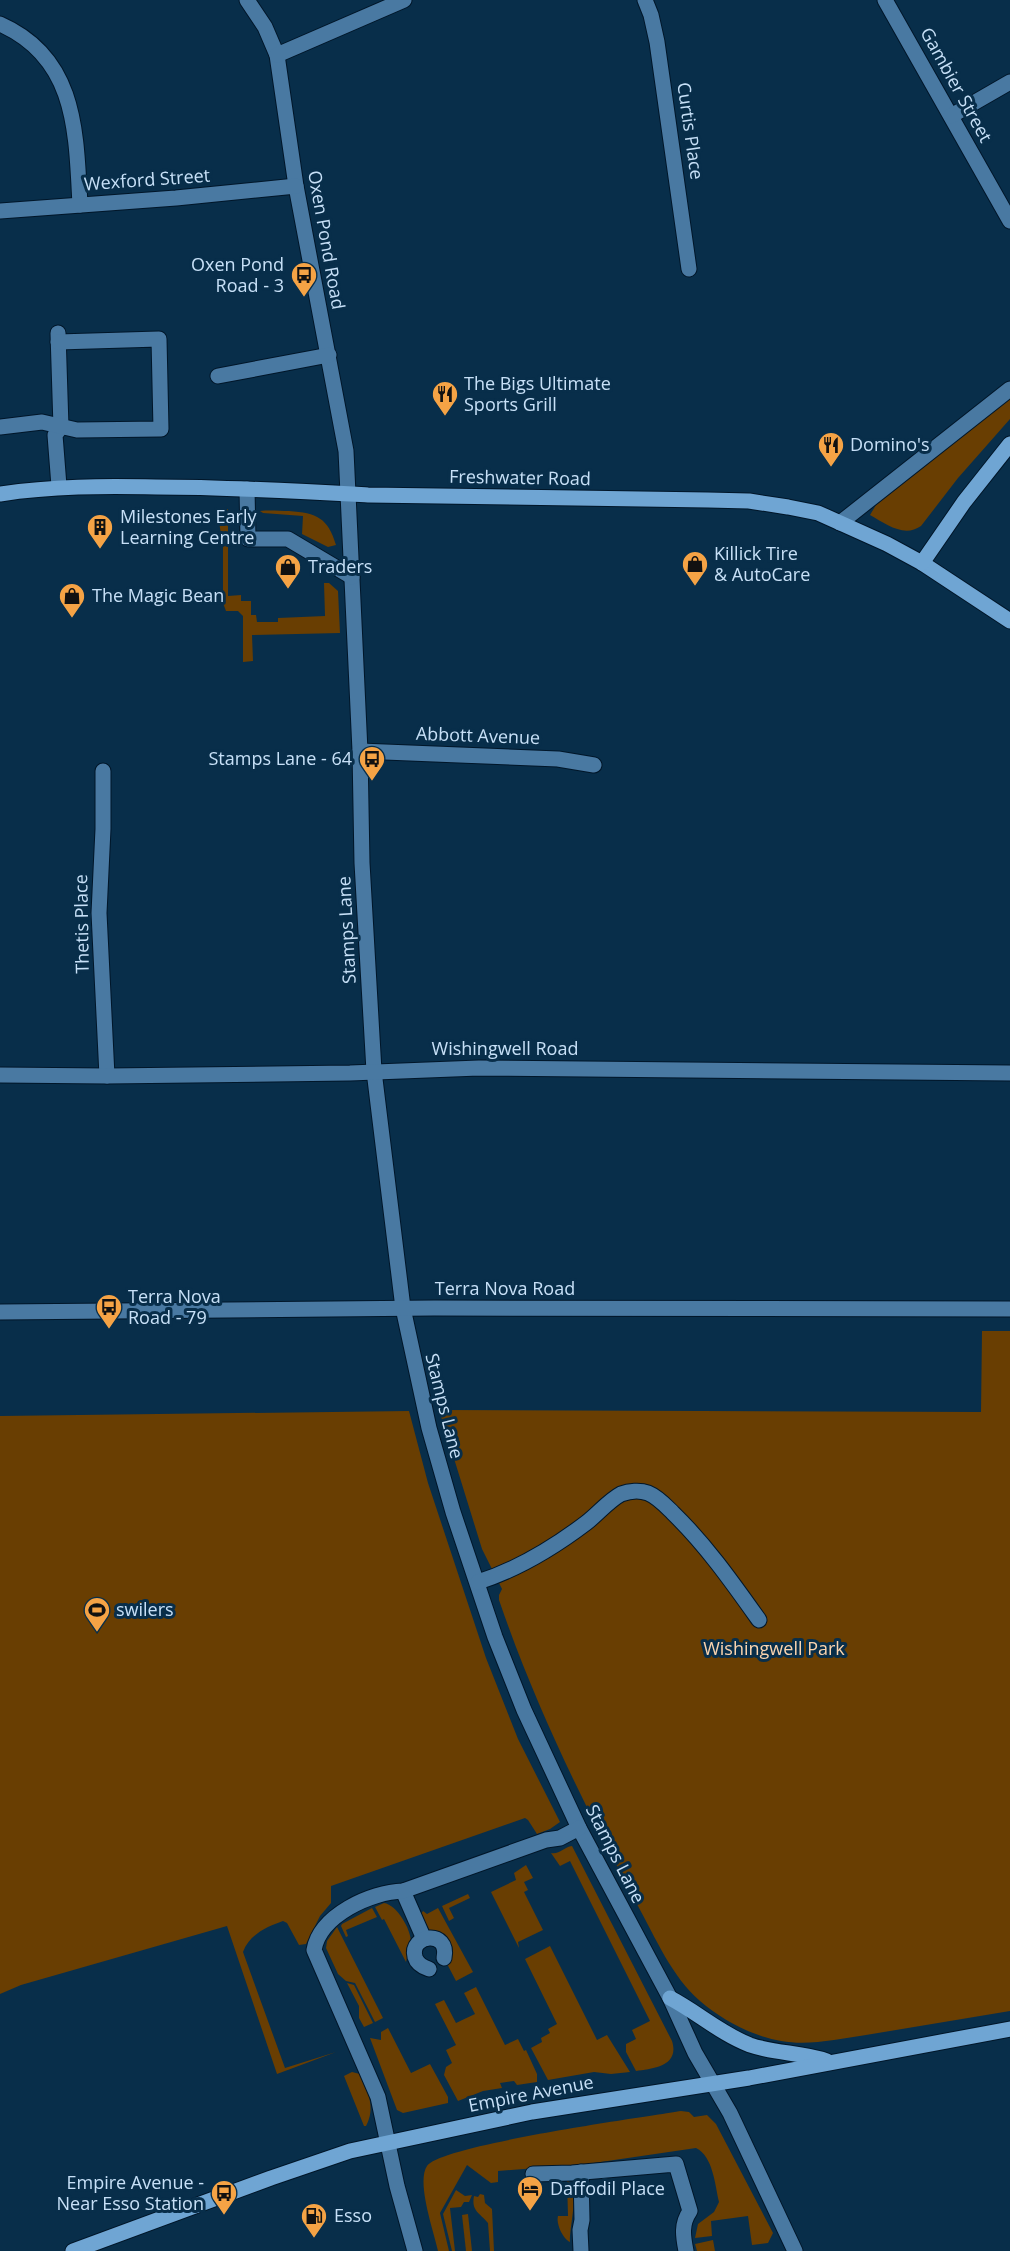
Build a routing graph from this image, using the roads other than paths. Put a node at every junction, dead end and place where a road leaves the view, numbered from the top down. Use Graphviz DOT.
graph roads {
  1 [pos="247,0"];
  2 [pos="404,0"];
  3 [pos="645,0"];
  4 [pos="885,0"];
  5 [pos="0,24"];
  6 [pos="277,55"];
  7 [pos="1010,82"];
  8 [pos="951,116"];
  9 [pos="296,186"];
  10 [pos="80,205"];
  11 [pos="0,211"];
  12 [pos="1010,221"];
  13 [pos="689,269"];
  14 [pos="329,355"];
  15 [pos="218,375"];
  16 [pos="1010,389"];
  17 [pos="0,427"];
  18 [pos="61,427"];
  19 [pos="1010,444"];
  20 [pos="60,486"];
  21 [pos="247,489"];
  22 [pos="0,494"];
  23 [pos="347,494"];
  24 [pos="840,523"];
  25 [pos="922,563"];
  26 [pos="352,577"];
  27 [pos="1010,621"];
  28 [pos="360,751"];
  29 [pos="594,765"];
  30 [pos="103,771"];
  31 [pos="374,1071"];
  32 [pos="1010,1073"];
  33 [pos="0,1075"];
  34 [pos="107,1076"];
  35 [pos="403,1308"];
  36 [pos="1010,1309"];
  37 [pos="0,1312"];
  38 [pos="478,1582"];
  39 [pos="759,1620"];
  40 [pos="579,1828"];
  41 [pos="403,1891"];
  42 [pos="424,1939"];
  43 [pos="444,1958"];
  44 [pos="429,1968"];
  45 [pos="670,1998"];
  46 [pos="1010,2029"];
  47 [pos="830,2062"];
  48 [pos="714,2083"];
  49 [pos="388,2144"];
  50 [pos="581,2172"];
  51 [pos="533,2174"];
  52 [pos="73,2251"];
  53 [pos="415,2251"];
  54 [pos="581,2251"];
  55 [pos="686,2251"];
  56 [pos="795,2251"];
  1 -- 6 [label="street, Oxen Pond Road"];
  2 -- 6 [label="street"];
  3 -- 13 [label="street, Curtis Place"];
  4 -- 8 [label="street, Gambier Street"];
  5 -- 10 [label="street"];
  6 -- 9 [label="street, Oxen Pond Road"];
  7 -- 8 [label="street"];
  8 -- 12 [label="street, Gambier Street"];
  9 -- 10 [label="street, Wexford Street"];
  9 -- 14 [label="street, Oxen Pond Road"];
  10 -- 11 [label="street, Wexford Street"];
  14 -- 15 [label="street"];
  14 -- 23 [label="street, Oxen Pond Road"];
  16 -- 24 [label="street"];
  17 -- 18 [label="street"];
  18 -- 18 [label="street"];
  18 -- 20 [label="street"];
  19 -- 25 [label="main road"];
  20 -- 21 [label="main road, Freshwater Road"];
  20 -- 22 [label="main road, Freshwater Road"];
  21 -- 23 [label="main road, Freshwater Road"];
  21 -- 26 [label="street"];
  23 -- 24 [label="main road, Freshwater Road"];
  23 -- 26 [label="street, Stamps Lane"];
  24 -- 25 [label="main road, Freshwater Road"];
  25 -- 27 [label="main road, Freshwater Road"];
  26 -- 28 [label="street, Stamps Lane"];
  28 -- 29 [label="street, Abbott Avenue"];
  28 -- 31 [label="street, Stamps Lane"];
  30 -- 34 [label="street, Thetis Place"];
  31 -- 32 [label="street, Wishingwell Road"];
  31 -- 34 [label="street, Wishingwell Road"];
  31 -- 35 [label="street, Stamps Lane"];
  33 -- 34 [label="street, Wishingwell Road"];
  35 -- 36 [label="street, Terra Nova Road"];
  35 -- 37 [label="street, Terra Nova Road"];
  35 -- 38 [label="street, Stamps Lane"];
  38 -- 39 [label="street"];
  38 -- 40 [label="street, Stamps Lane"];
  40 -- 41 [label="street"];
  40 -- 45 [label="street, Stamps Lane"];
  41 -- 42 [label="street"];
  41 -- 49 [label="street"];
  42 -- 43 [label="street"];
  42 -- 44 [label="street"];
  45 -- 47 [label="main road"];
  45 -- 48 [label="street, Stamps Lane"];
  46 -- 47 [label="main road, Empire Avenue"];
  47 -- 48 [label="main road, Empire Avenue"];
  48 -- 49 [label="main road, Empire Avenue"];
  48 -- 56 [label="street, Stamps Lane"];
  49 -- 52 [label="main road, Empire Avenue"];
  49 -- 53 [label="street"];
  50 -- 51 [label="street"];
  50 -- 54 [label="street"];
  50 -- 55 [label="street"];
}
